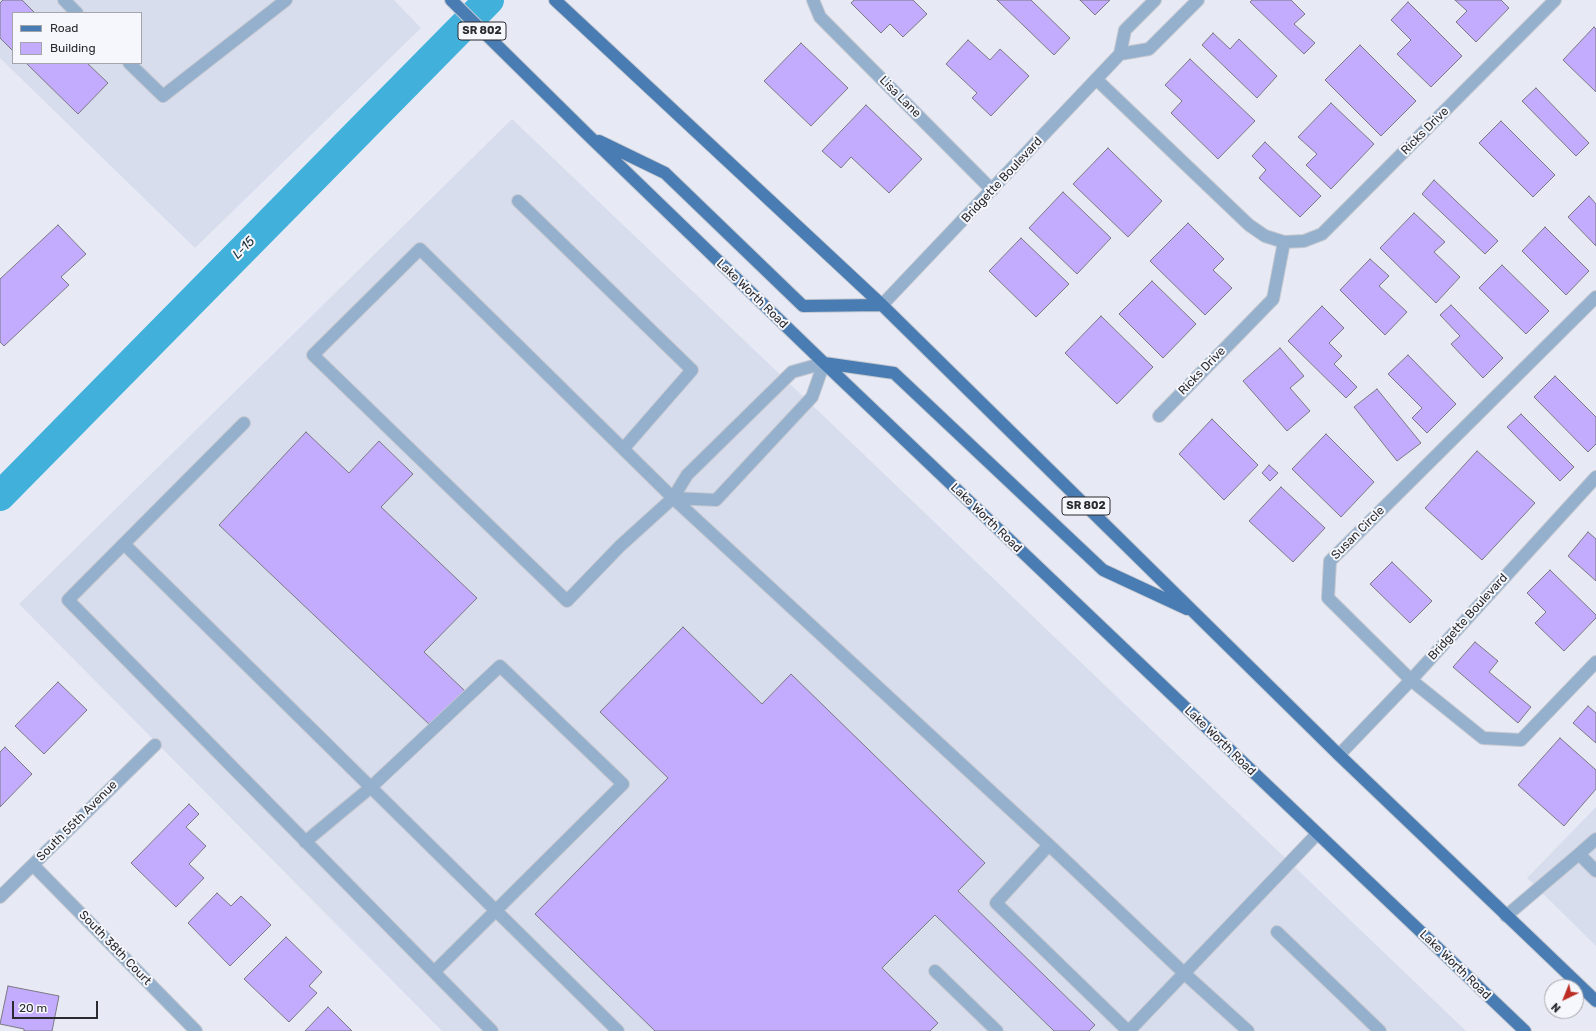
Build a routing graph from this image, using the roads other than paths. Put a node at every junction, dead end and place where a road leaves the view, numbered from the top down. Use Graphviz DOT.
graph roads {
  1 [pos="64,0"];
  2 [pos="286,0"];
  3 [pos="451,0"];
  4 [pos="555,0"];
  5 [pos="813,0"];
  6 [pos="1155,0"];
  7 [pos="1198,0"];
  8 [pos="1555,0"];
  9 [pos="76,12"];
  10 [pos="1120,54"];
  11 [pos="130,64"];
  12 [pos="1096,79"];
  13 [pos="589,136"];
  14 [pos="992,190"];
  15 [pos="518,201"];
  16 [pos="1284,242"];
  17 [pos="1596,297"];
  18 [pos="882,305"];
  19 [pos="824,363"];
  20 [pos="1159,416"];
  21 [pos="244,423"];
  22 [pos="624,448"];
  23 [pos="1596,477"];
  24 [pos="673,498"];
  25 [pos="124,544"];
  26 [pos="1195,613"];
  27 [pos="1596,662"];
  28 [pos="1411,680"];
  29 [pos="155,745"];
  30 [pos="1339,755"];
  31 [pos="370,788"];
  32 [pos="1317,834"];
  33 [pos="1596,838"];
  34 [pos="305,842"];
  35 [pos="1049,845"];
  36 [pos="1579,854"];
  37 [pos="33,865"];
  38 [pos="1596,871"];
  39 [pos="0,898"];
  40 [pos="495,910"];
  41 [pos="1506,916"];
  42 [pos="1277,932"];
  43 [pos="935,971"];
  44 [pos="434,972"];
  45 [pos="1185,974"];
  46 [pos="1596,1001"];
  47 [pos="196,1031"];
  48 [pos="492,1031"];
  49 [pos="618,1031"];
  50 [pos="997,1031"];
  51 [pos="1129,1031"];
  52 [pos="1248,1031"];
  53 [pos="1380,1031"];
  54 [pos="1525,1031"];
  1 -- 9 [label="street"];
  2 -- 11 [label="street"];
  3 -- 13 [label="main road, Lake Worth Road / SR 802"];
  4 -- 18 [label="main road, SR 802"];
  5 -- 14 [label="street, Lisa Lane"];
  6 -- 10 [label="street"];
  7 -- 10 [label="street"];
  8 -- 16 [label="street, Ricks Drive"];
  10 -- 12 [label="street, Bridgette Boulevard"];
  12 -- 14 [label="street, Bridgette Boulevard"];
  12 -- 16 [label="street, Ricks Drive"];
  13 -- 18 [label="main road"];
  13 -- 19 [label="main road, Lake Worth Road / SR 802"];
  14 -- 18 [label="street, Bridgette Boulevard"];
  15 -- 22 [label="street"];
  16 -- 20 [label="street, Ricks Drive"];
  17 -- 28 [label="street, Susan Circle"];
  18 -- 26 [label="main road, SR 802"];
  19 -- 24 [label="street"];
  19 -- 24 [label="street"];
  19 -- 26 [label="main road"];
  19 -- 32 [label="main road, Lake Worth Road / SR 802"];
  21 -- 25 [label="street"];
  22 -- 24 [label="street"];
  22 -- 24 [label="street"];
  23 -- 28 [label="street, Bridgette Boulevard"];
  24 -- 35 [label="street"];
  25 -- 31 [label="street"];
  25 -- 34 [label="street"];
  26 -- 30 [label="main road, SR 802"];
  27 -- 28 [label="street, Susan Circle"];
  28 -- 30 [label="street, Bridgette Boulevard"];
  29 -- 37 [label="street, South 55th Avenue"];
  30 -- 41 [label="main road, SR 802"];
  31 -- 34 [label="street"];
  31 -- 40 [label="street"];
  31 -- 40 [label="street"];
  32 -- 45 [label="street"];
  32 -- 54 [label="main road, Lake Worth Road / SR 802"];
  33 -- 36 [label="street"];
  34 -- 44 [label="street"];
  35 -- 45 [label="street"];
  35 -- 51 [label="street"];
  36 -- 38 [label="street"];
  36 -- 41 [label="street"];
  37 -- 39 [label="street, South 55th Avenue"];
  37 -- 47 [label="street, South 38th Court"];
  40 -- 44 [label="street"];
  40 -- 49 [label="street"];
  41 -- 46 [label="main road, SR 802"];
  42 -- 53 [label="street"];
  43 -- 50 [label="street"];
  44 -- 48 [label="street"];
  45 -- 51 [label="street"];
  45 -- 52 [label="street"];
}
